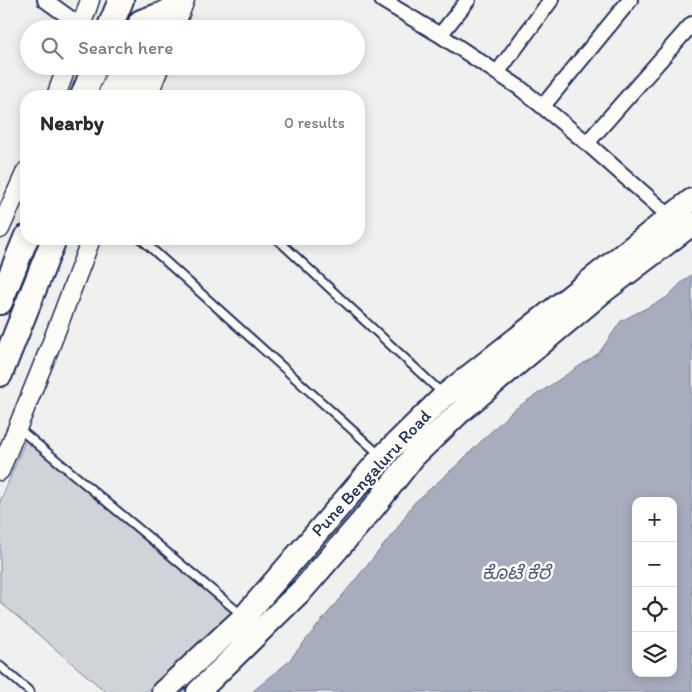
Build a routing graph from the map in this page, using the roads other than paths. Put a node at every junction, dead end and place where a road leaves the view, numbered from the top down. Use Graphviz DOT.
graph roads {
  1 [pos="45,0"];
  2 [pos="90,0"];
  3 [pos="121,0"];
  4 [pos="150,0"];
  5 [pos="178,0"];
  6 [pos="185,0"];
  7 [pos="382,0"];
  8 [pos="468,0"];
  9 [pos="551,0"];
  10 [pos="630,0"];
  11 [pos="71,20"];
  12 [pos="83,20"];
  13 [pos="113,20"];
  14 [pos="142,20"];
  15 [pos="152,20"];
  16 [pos="177,20"];
  17 [pos="692,24"];
  18 [pos="440,35"];
  19 [pos="497,74"];
  20 [pos="63,75"];
  21 [pos="91,75"];
  22 [pos="118,75"];
  23 [pos="138,75"];
  24 [pos="156,75"];
  25 [pos="58,90"];
  26 [pos="84,90"];
  27 [pos="112,90"];
  28 [pos="136,90"];
  29 [pos="150,90"];
  30 [pos="543,106"];
  31 [pos="587,143"];
  32 [pos="20,184"];
  33 [pos="692,200"];
  34 [pos="682,223"];
  35 [pos="0,229"];
  36 [pos="23,245"];
  37 [pos="52,245"];
  38 [pos="89,245"];
  39 [pos="148,245"];
  40 [pos="283,245"];
  41 [pos="0,302"];
  42 [pos="0,374"];
  43 [pos="444,396"];
  44 [pos="18,428"];
  45 [pos="382,457"];
  46 [pos="0,471"];
  47 [pos="244,617"];
  48 [pos="0,666"];
  49 [pos="30,692"];
  50 [pos="163,692"];
  51 [pos="198,692"];
  1 -- 11 [label="street"];
  2 -- 12 [label="street"];
  3 -- 13 [label="highway"];
  4 -- 14 [label="highway"];
  5 -- 15 [label="highway"];
  6 -- 16 [label="street"];
  7 -- 18 [label="street"];
  8 -- 18 [label="street"];
  9 -- 19 [label="street"];
  10 -- 30 [label="street"];
  17 -- 31 [label="street"];
  18 -- 19 [label="street"];
  19 -- 30 [label="street"];
  20 -- 25 [label="street"];
  21 -- 26 [label="highway"];
  22 -- 27 [label="highway"];
  23 -- 28 [label="highway"];
  24 -- 29 [label="street"];
  30 -- 31 [label="street"];
  31 -- 34 [label="street"];
  32 -- 35 [label="street"];
  33 -- 34 [label="main road, Pune Bengaluru Road"];
  34 -- 43 [label="main road, Pune Bengaluru Road"];
  34 -- 51 [label="main road, Pune Bengaluru Road"];
  36 -- 41 [label="highway"];
  37 -- 42 [label="highway"];
  38 -- 44 [label="street"];
  39 -- 45 [label="lane"];
  40 -- 43 [label="lane"];
  43 -- 45 [label="main road, Pune Bengaluru Road"];
  44 -- 46 [label="street"];
  44 -- 47 [label="lane"];
  45 -- 47 [label="main road, Pune Bengaluru Road"];
  47 -- 50 [label="main road, Pune Bengaluru Road"];
  48 -- 49 [label="lane"];
}
